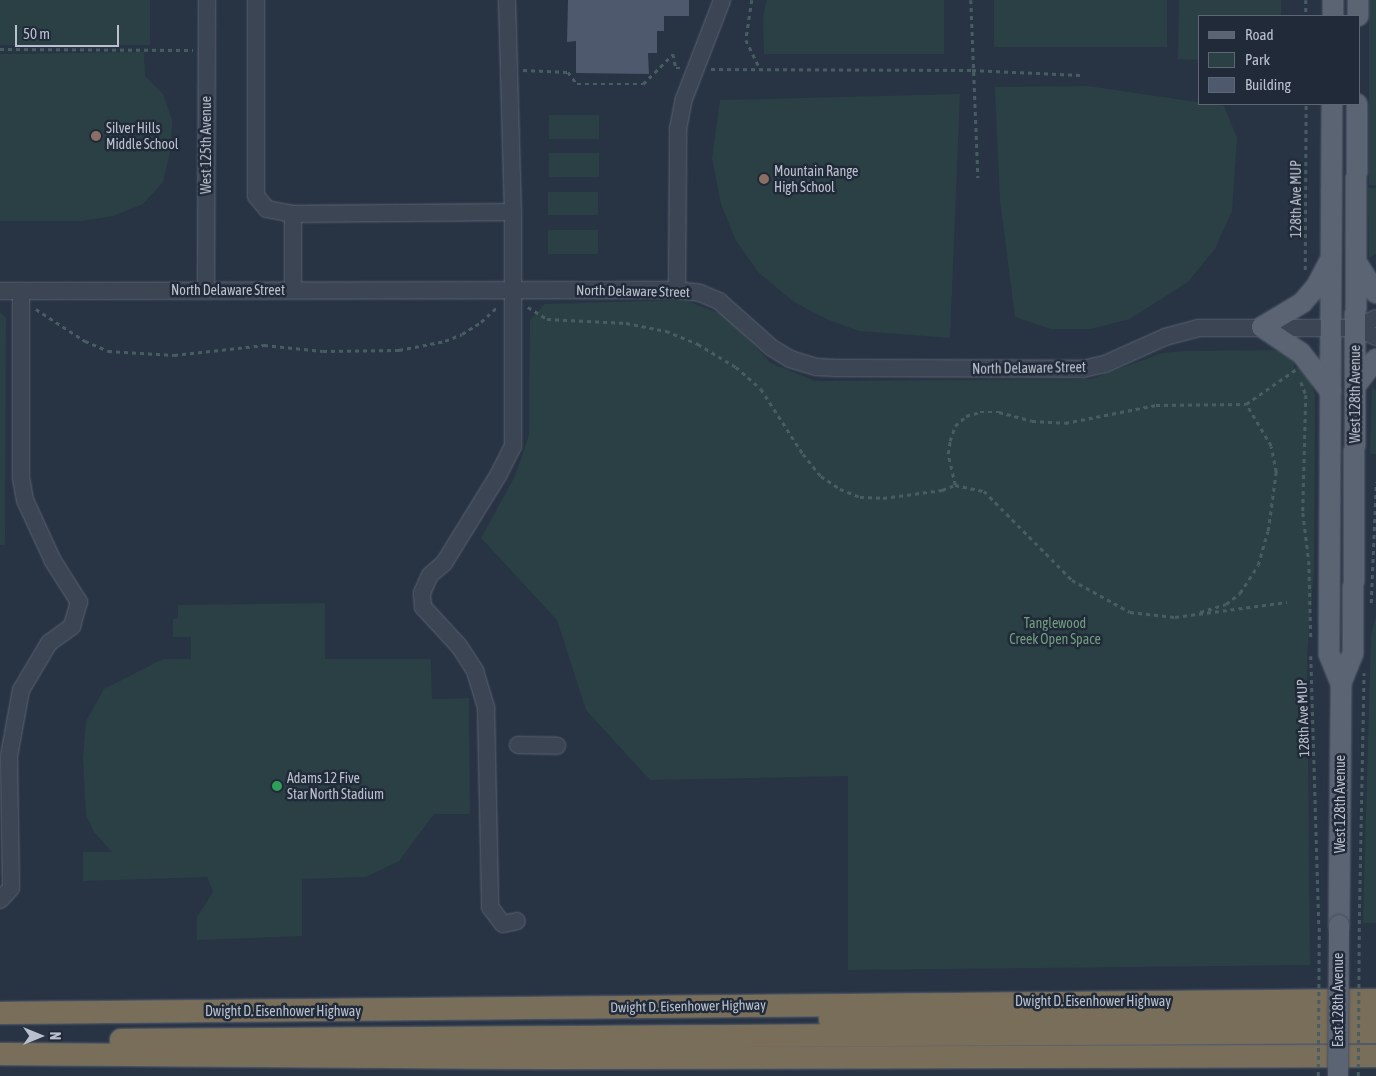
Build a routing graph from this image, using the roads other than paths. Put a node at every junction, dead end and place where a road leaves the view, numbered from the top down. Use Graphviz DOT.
graph roads {
  1 [pos="207,0"];
  2 [pos="256,0"];
  3 [pos="507,0"];
  4 [pos="722,0"];
  5 [pos="1333,0"];
  6 [pos="1358,0"];
  7 [pos="1333,15"];
  8 [pos="1358,15"];
  9 [pos="1332,105"];
  10 [pos="1357,105"];
  11 [pos="513,212"];
  12 [pos="293,214"];
  13 [pos="1332,257"];
  14 [pos="1356,262"];
  15 [pos="21,290"];
  16 [pos="206,290"];
  17 [pos="293,290"];
  18 [pos="513,290"];
  19 [pos="677,290"];
  20 [pos="0,291"];
  21 [pos="1376,293"];
  22 [pos="1376,318"];
  23 [pos="1262,327"];
  24 [pos="1331,328"];
  25 [pos="1355,328"];
  26 [pos="1376,337"];
  27 [pos="1376,359"];
  28 [pos="1355,386"];
  29 [pos="1331,392"];
  30 [pos="1341,682"];
  31 [pos="518,745"];
  32 [pos="557,746"];
  33 [pos="0,900"];
  34 [pos="517,921"];
  35 [pos="1339,925"];
  36 [pos="1376,1000"];
  37 [pos="0,1013"];
  38 [pos="1376,1016"];
  39 [pos="0,1024"];
  40 [pos="1376,1032"];
  41 [pos="0,1040"];
  42 [pos="0,1054"];
  43 [pos="1376,1056"];
  44 [pos="1338,1076"];
  1 -- 16 [label="street, West 125th Avenue"];
  2 -- 12 [label="street"];
  3 -- 11 [label="street"];
  4 -- 19 [label="street"];
  5 -- 7 [label="main road"];
  6 -- 8 [label="main road"];
  9 -- 13 [label="main road, West 128th Avenue"];
  10 -- 14 [label="main road, West 128th Avenue"];
  11 -- 12 [label="street"];
  11 -- 18 [label="street"];
  12 -- 17 [label="street"];
  13 -- 23 [label="main road"];
  13 -- 24 [label="main road, West 128th Avenue"];
  14 -- 21 [label="main road"];
  14 -- 25 [label="main road, West 128th Avenue"];
  15 -- 16 [label="street, North Delaware Street"];
  15 -- 20 [label="street, North Delaware Street"];
  15 -- 33 [label="street"];
  16 -- 17 [label="street, North Delaware Street"];
  17 -- 18 [label="street, North Delaware Street"];
  18 -- 19 [label="street, North Delaware Street"];
  18 -- 34 [label="street"];
  19 -- 23 [label="street, North Delaware Street"];
  22 -- 25 [label="street, North Delaware Street"];
  23 -- 24 [label="street, North Delaware Street"];
  23 -- 29 [label="main road"];
  24 -- 25 [label="street, North Delaware Street"];
  24 -- 29 [label="main road, West 128th Avenue"];
  25 -- 26 [label="street, North Delaware Street"];
  25 -- 28 [label="main road, West 128th Avenue"];
  27 -- 28 [label="main road"];
  28 -- 30 [label="main road, West 128th Avenue"];
  29 -- 30 [label="main road, West 128th Avenue"];
  30 -- 35 [label="main road, West 128th Avenue"];
  31 -- 32 [label="street"];
  35 -- 44 [label="main road, East 128th Avenue, bridge"];
  36 -- 37 [label="highway, Dwight D. Eisenhower Highway"];
  38 -- 39 [label="highway"];
  40 -- 41 [label="highway"];
  42 -- 43 [label="highway"];
}
